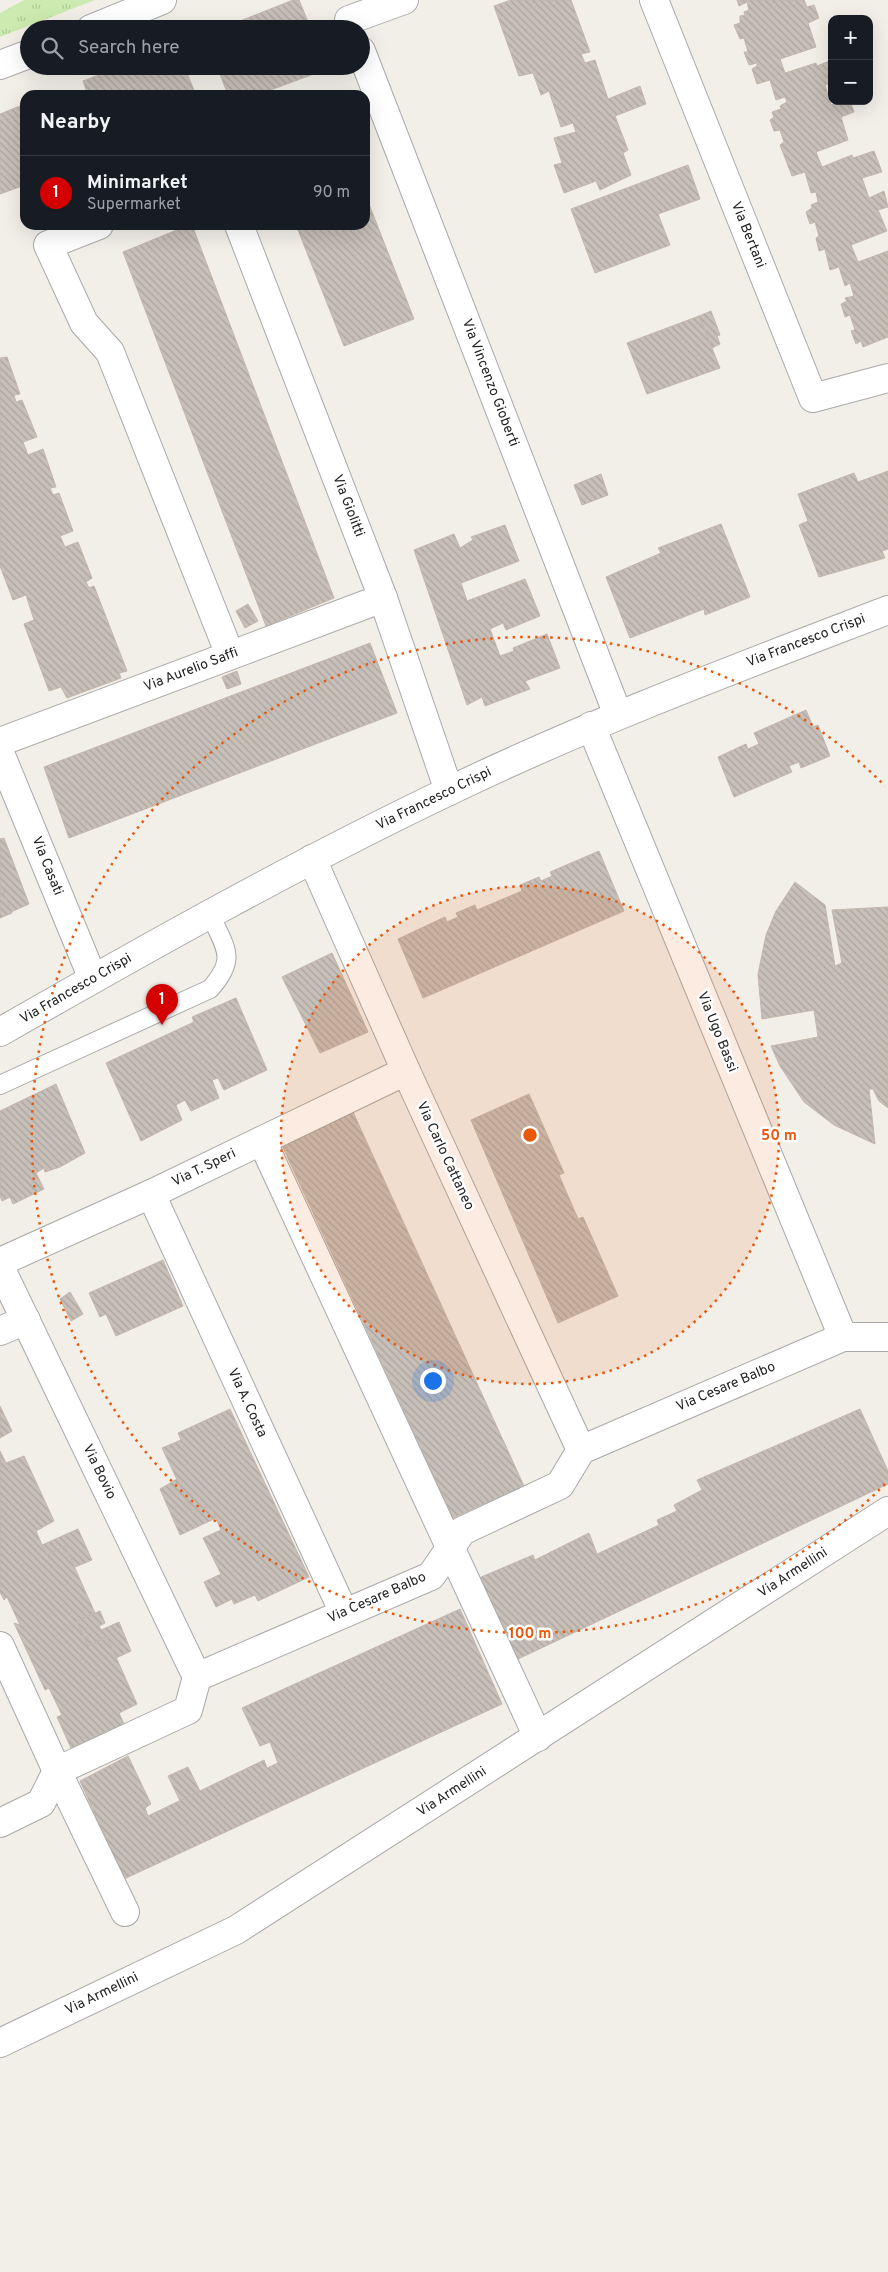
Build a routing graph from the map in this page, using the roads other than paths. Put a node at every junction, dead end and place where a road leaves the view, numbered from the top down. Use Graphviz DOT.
graph roads {
  1 [pos="162,0"];
  2 [pos="404,0"];
  3 [pos="654,0"];
  4 [pos="348,16"];
  5 [pos="113,20"];
  6 [pos="20,58"];
  7 [pos="0,66"];
  8 [pos="370,73"];
  9 [pos="86,230"];
  10 [pos="241,230"];
  11 [pos="888,378"];
  12 [pos="383,598"];
  13 [pos="888,610"];
  14 [pos="230,655"];
  15 [pos="618,715"];
  16 [pos="591,726"];
  17 [pos="0,742"];
  18 [pos="0,753"];
  19 [pos="449,791"];
  20 [pos="8,795"];
  21 [pos="312,859"];
  22 [pos="210,914"];
  23 [pos="93,978"];
  24 [pos="0,1032"];
  25 [pos="406,1071"];
  26 [pos="0,1085"];
  27 [pos="262,1140"];
  28 [pos="151,1194"];
  29 [pos="0,1262"];
  30 [pos="0,1267"];
  31 [pos="26,1320"];
  32 [pos="0,1331"];
  33 [pos="843,1337"];
  34 [pos="888,1337"];
  35 [pos="582,1450"];
  36 [pos="888,1511"];
  37 [pos="450,1547"];
  38 [pos="344,1613"];
  39 [pos="0,1646"];
  40 [pos="197,1677"];
  41 [pos="538,1737"];
  42 [pos="57,1771"];
  43 [pos="0,1823"];
  44 [pos="125,1912"];
  45 [pos="0,2043"];
  1 -- 5 [label="street"];
  2 -- 4 [label="street"];
  3 -- 11 [label="street, Via Bertani"];
  6 -- 7 [label="street"];
  8 -- 15 [label="street, Via Vincenzo Gioberti"];
  9 -- 14 [label="street"];
  10 -- 12 [label="street, Via Giolitti"];
  12 -- 14 [label="street, Via Aurelio Saffi"];
  12 -- 19 [label="street, Via Giolitti"];
  13 -- 15 [label="street, Via Francesco Crispi"];
  14 -- 17 [label="street, Via Aurelio Saffi"];
  15 -- 16 [label="street, Via Francesco Crispi"];
  16 -- 19 [label="street, Via Francesco Crispi"];
  16 -- 33 [label="street, Via Ugo Bassi"];
  18 -- 20 [label="street, Via Casati"];
  19 -- 21 [label="street, Via Francesco Crispi"];
  20 -- 23 [label="street, Via Casati"];
  21 -- 22 [label="street, Via Francesco Crispi"];
  21 -- 25 [label="street, Via Carlo Cattaneo"];
  22 -- 23 [label="street, Via Francesco Crispi"];
  22 -- 26 [label="lane"];
  23 -- 24 [label="street, Via Francesco Crispi"];
  25 -- 27 [label="street, Via T. Speri"];
  25 -- 35 [label="street, Via Carlo Cattaneo"];
  27 -- 28 [label="street, Via T. Speri"];
  27 -- 37 [label="street"];
  28 -- 29 [label="street, Via T. Speri"];
  28 -- 38 [label="street, Via A. Costa"];
  30 -- 31 [label="street, Via Bovio"];
  31 -- 32 [label="street"];
  31 -- 40 [label="street, Via Bovio"];
  33 -- 34 [label="street"];
  33 -- 35 [label="street, Via Cesare Balbo"];
  35 -- 37 [label="street, Via Cesare Balbo"];
  36 -- 41 [label="street, Via Armellini"];
  37 -- 38 [label="street, Via Cesare Balbo"];
  37 -- 41 [label="street"];
  38 -- 40 [label="street, Via Cesare Balbo"];
  39 -- 42 [label="street"];
  40 -- 42 [label="street"];
  41 -- 45 [label="street, Via Armellini"];
  42 -- 43 [label="street"];
  42 -- 44 [label="street"];
}
